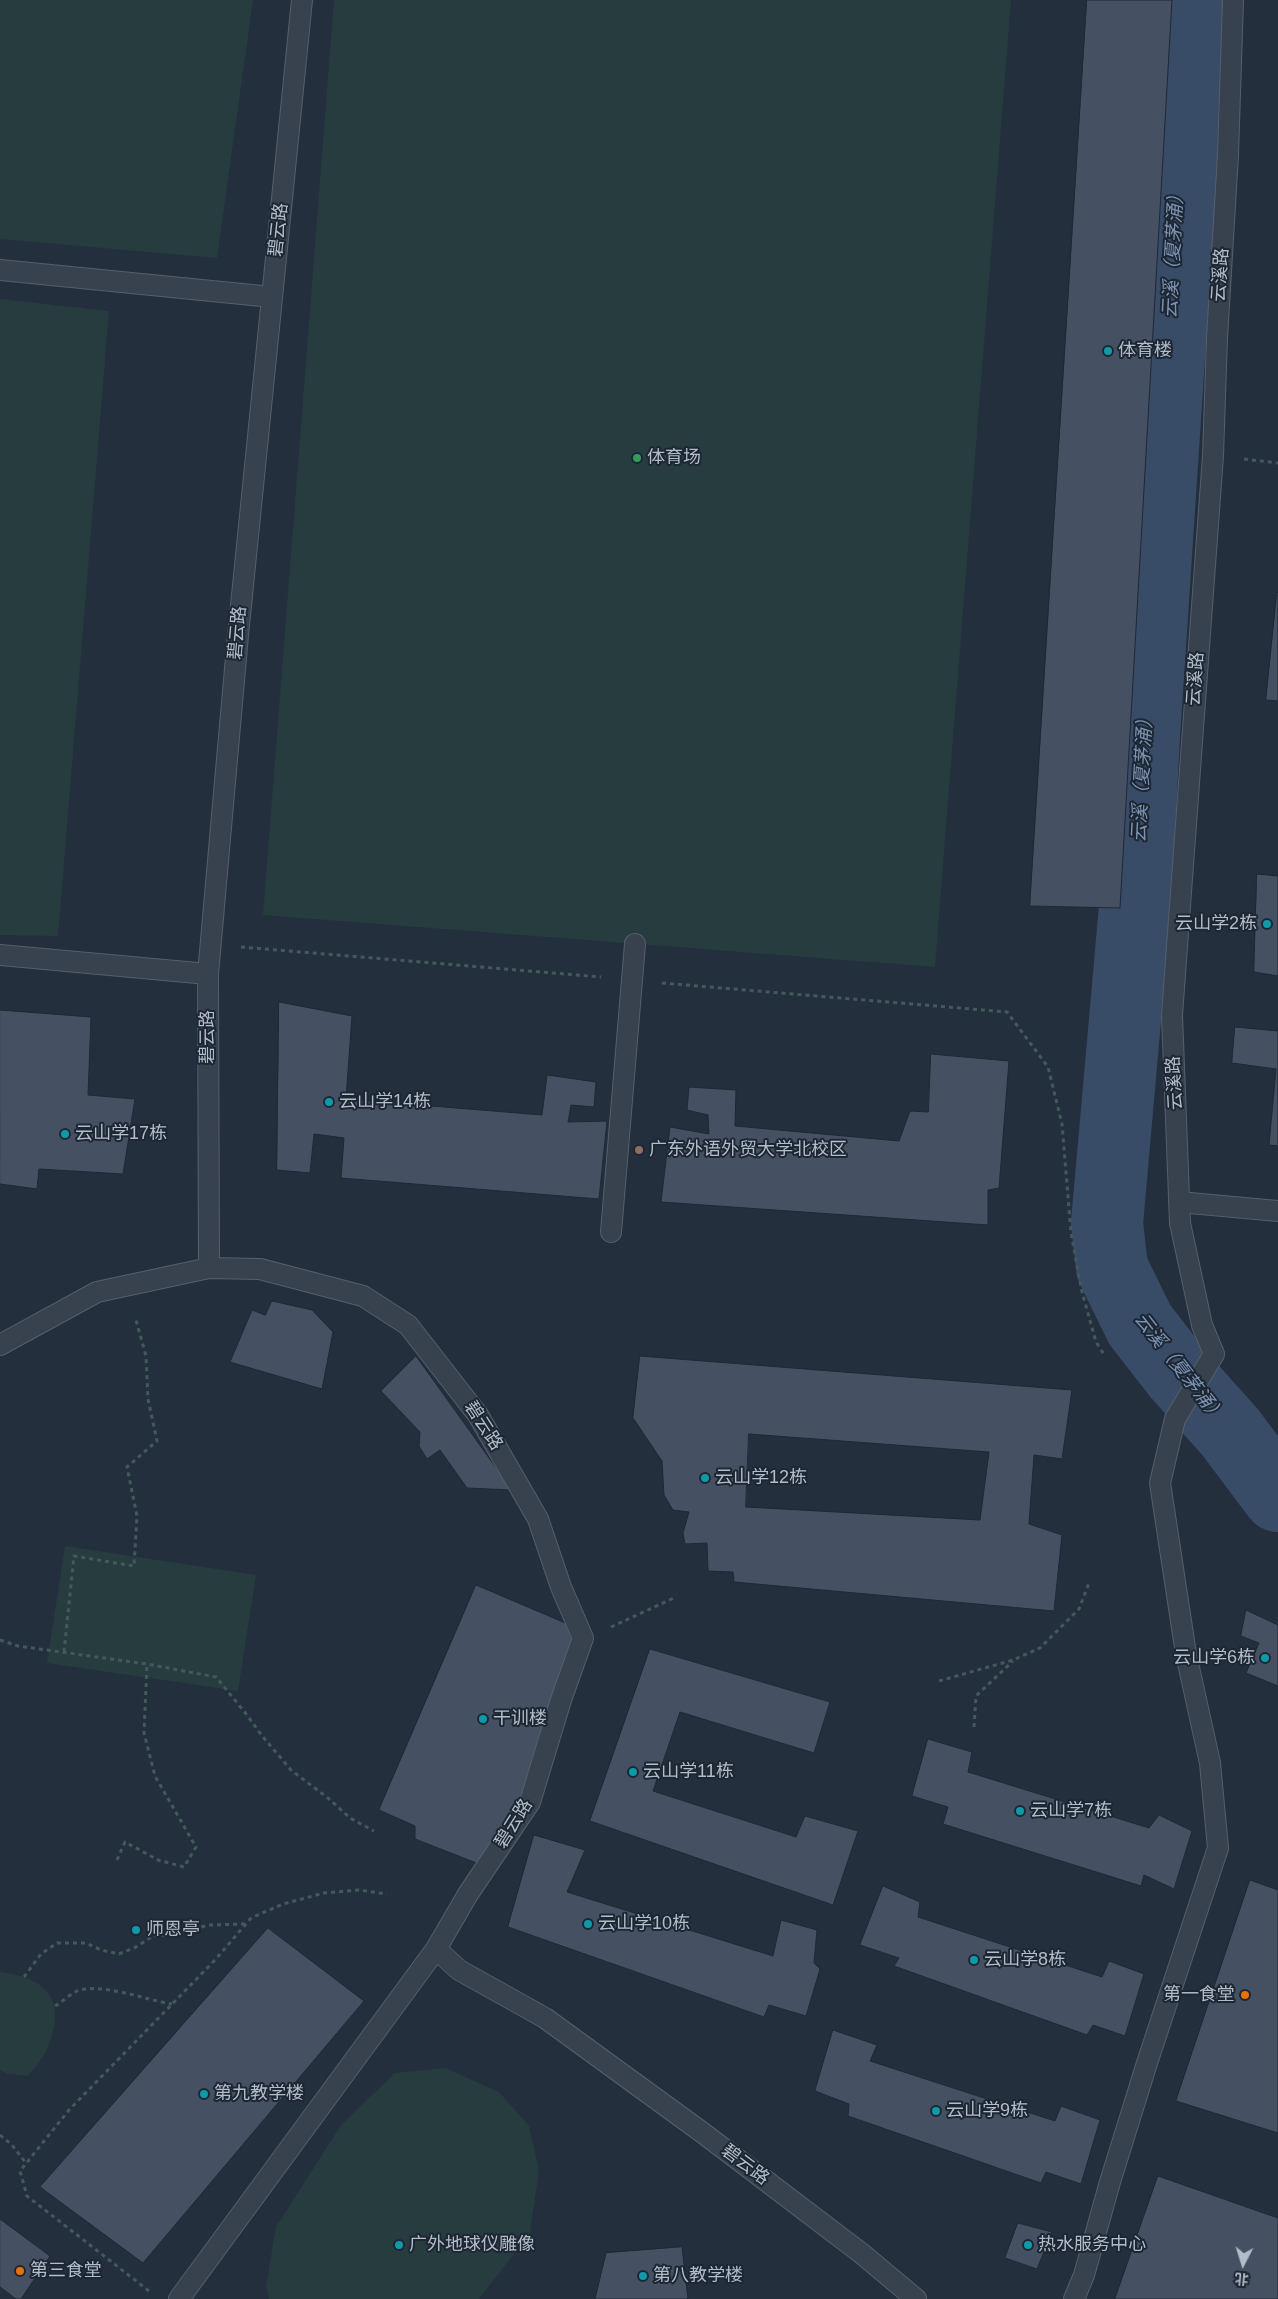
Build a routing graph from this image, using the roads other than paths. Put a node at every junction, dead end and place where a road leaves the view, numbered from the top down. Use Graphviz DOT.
graph roads {
  1 [pos="302,0"];
  2 [pos="1232,0"];
  3 [pos="0,270"];
  4 [pos="272,297"];
  5 [pos="635,944"];
  6 [pos="0,954"];
  7 [pos="208,974"];
  8 [pos="1180,1202"];
  9 [pos="1278,1211"];
  10 [pos="611,1232"];
  11 [pos="209,1268"];
  12 [pos="0,1345"];
  13 [pos="436,1949"];
  14 [pos="179,2299"];
  15 [pos="916,2299"];
  16 [pos="1074,2299"];
  1 -- 4 [label="lane, 碧云路"];
  2 -- 8 [label="lane, 云溪路"];
  3 -- 4 [label="lane"];
  4 -- 7 [label="lane, 碧云路"];
  5 -- 10 [label="lane"];
  6 -- 7 [label="lane"];
  7 -- 11 [label="lane, 碧云路"];
  8 -- 9 [label="lane"];
  8 -- 16 [label="lane, 云溪路"];
  11 -- 12 [label="lane, 碧云路"];
  11 -- 13 [label="lane, 碧云路"];
  13 -- 14 [label="lane"];
  13 -- 15 [label="lane, 碧云路"];
}
